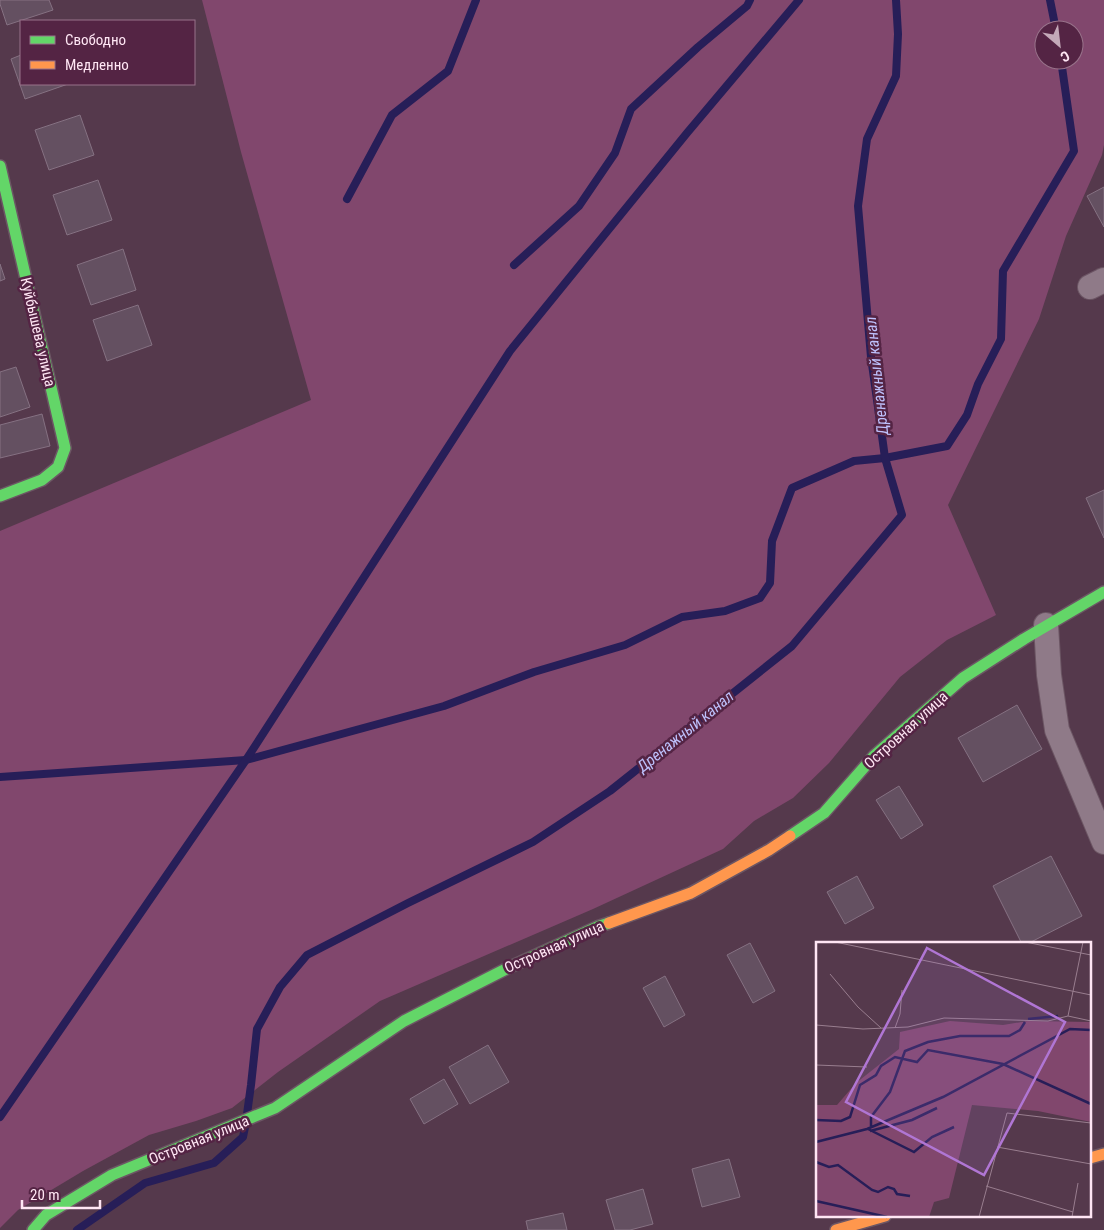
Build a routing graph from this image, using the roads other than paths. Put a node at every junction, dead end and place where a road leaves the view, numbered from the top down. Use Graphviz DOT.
graph roads {
  1 [pos="0,166"];
  2 [pos="6,218"];
  3 [pos="0,496"];
  4 [pos="1104,592"];
  5 [pos="1046,625"];
  6 [pos="1104,842"];
  7 [pos="878,1218"];
  8 [pos="33,1230"];
  9 [pos="836,1230"];
  1 -- 2 [label="street, Куйбышева улица"];
  2 -- 3 [label="street, Куйбышева улица"];
  4 -- 5 [label="street, Островная улица"];
  5 -- 6 [label="street"];
  5 -- 8 [label="street, Островная улица"];
  7 -- 9 [label="street"];
}
